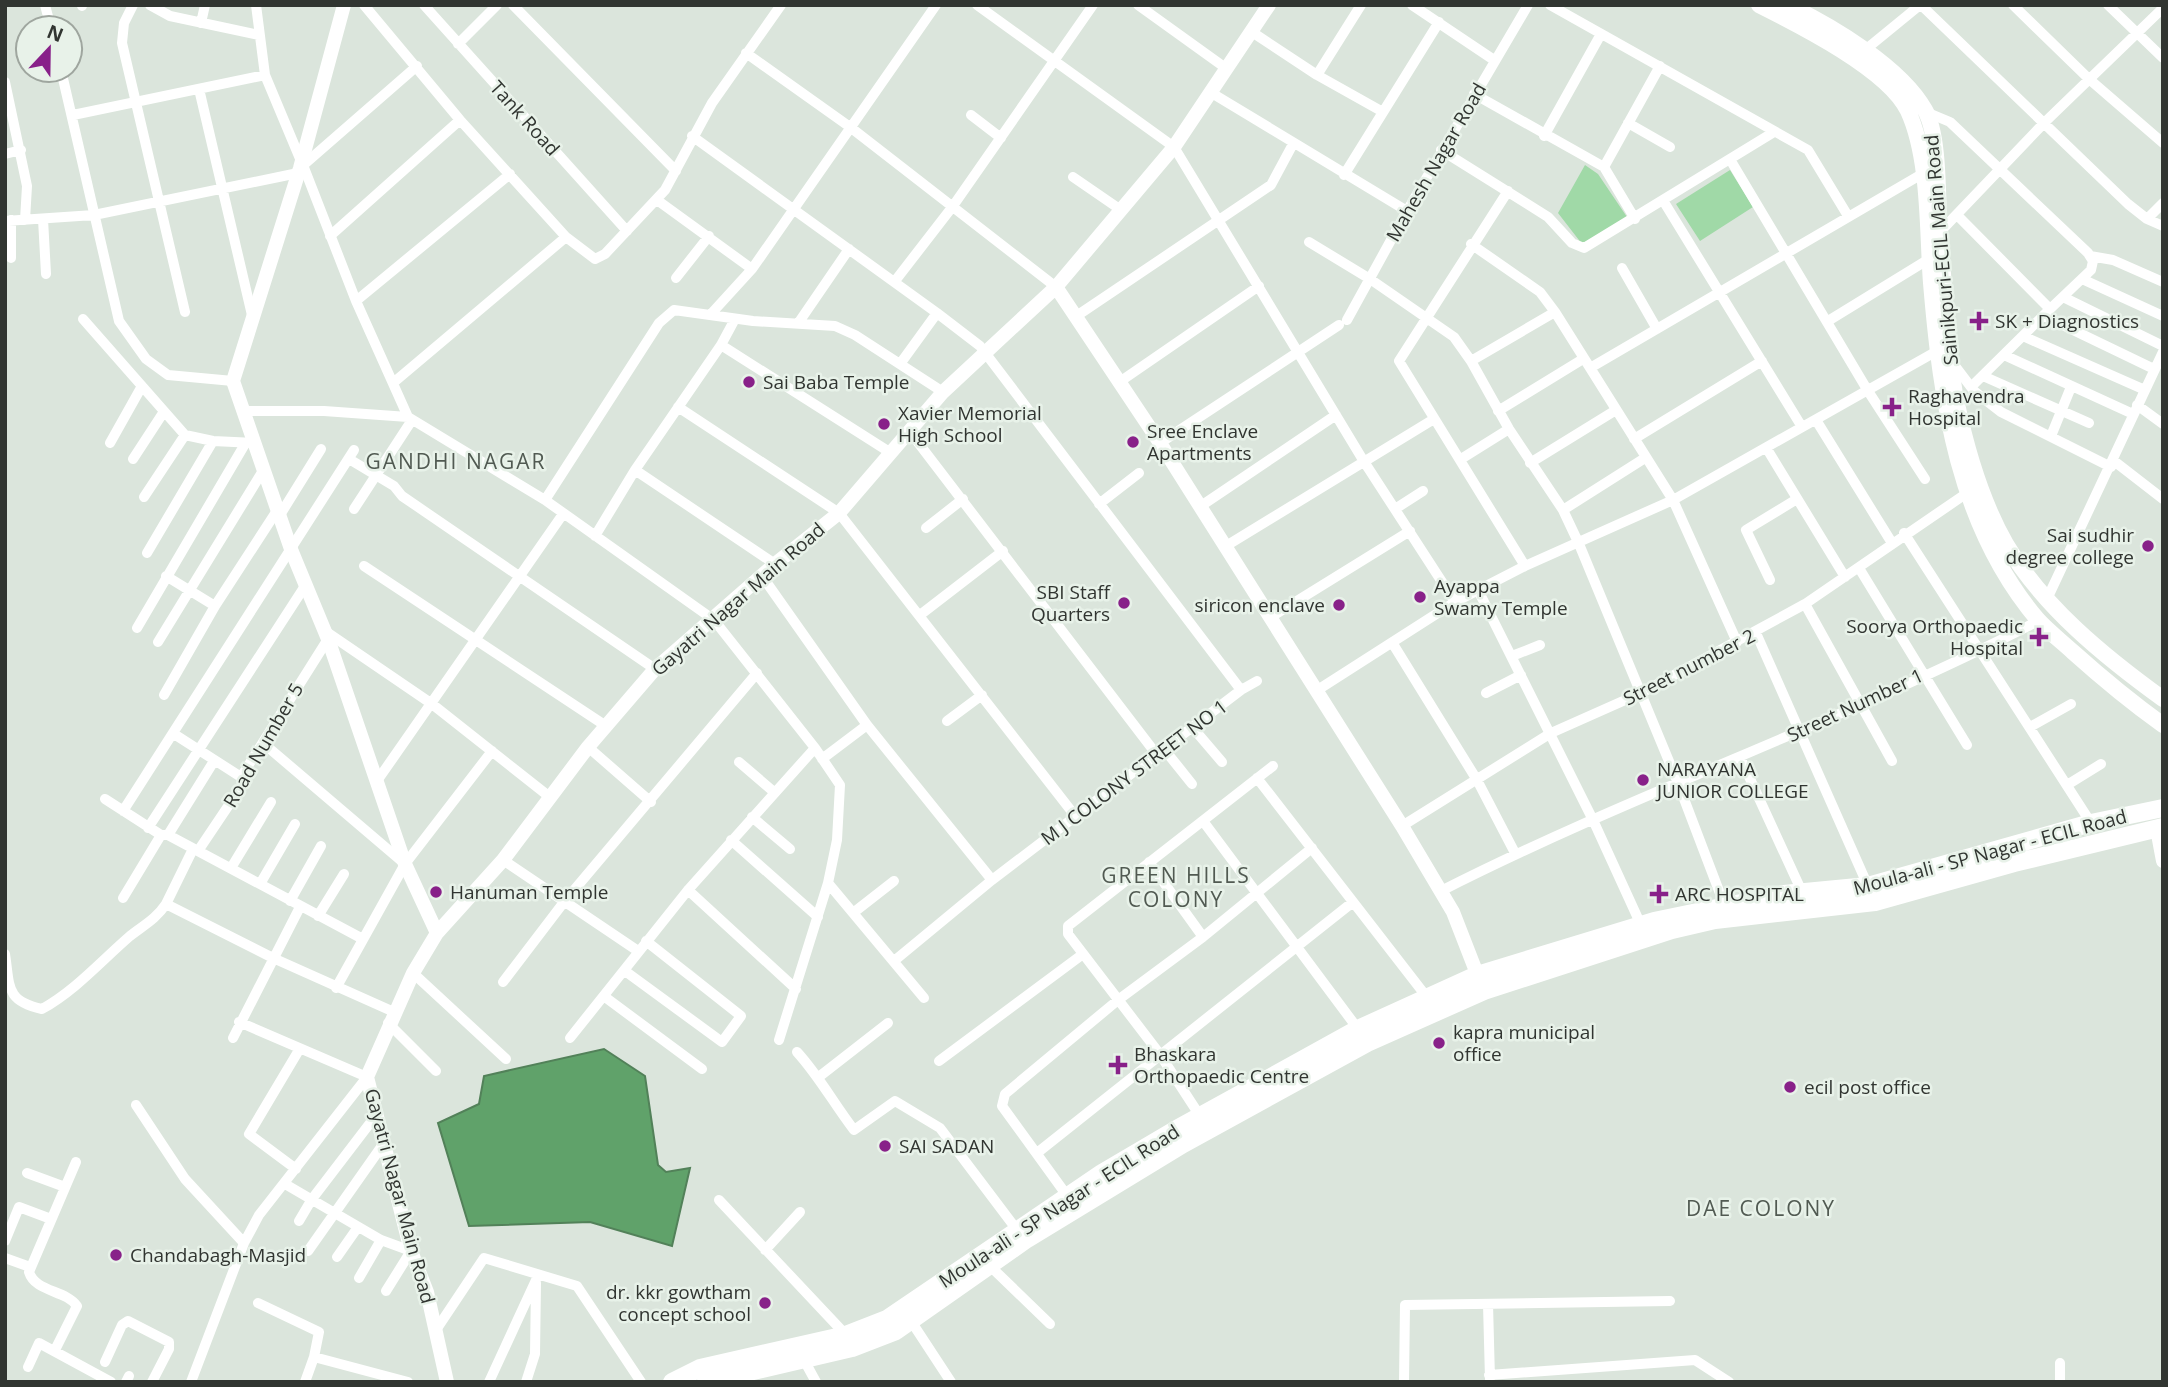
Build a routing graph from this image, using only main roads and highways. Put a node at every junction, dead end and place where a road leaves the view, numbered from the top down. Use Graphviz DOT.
graph roads {
  1 [pos="1759,5"];
  2 [pos="1788,5"];
  3 [pos="1932,245"];
  4 [pos="2163,699"];
  5 [pos="2163,725"];
  6 [pos="2163,808"];
  7 [pos="2160,828"];
  8 [pos="1480,983"];
  9 [pos="672,1382"];
  10 [pos="706,1382"];
  1 -- 3 [label="main road, Sainikpuri-ECIL Main Road"];
  2 -- 3 [label="main road, Sainikpuri-ECIL Main Road"];
  3 -- 4 [label="main road, Sainikpuri-ECIL Main Road"];
  3 -- 5 [label="main road, Sainikpuri-ECIL Main Road"];
  6 -- 8 [label="main road, Moula-ali - SP Nagar - ECIL Road"];
  7 -- 8 [label="main road, Moula-ali - SP Nagar - ECIL Road"];
  8 -- 9 [label="main road, Moula-ali - SP Nagar - ECIL Road"];
  8 -- 10 [label="main road, Moula-ali - SP Nagar - ECIL Road"];
}
